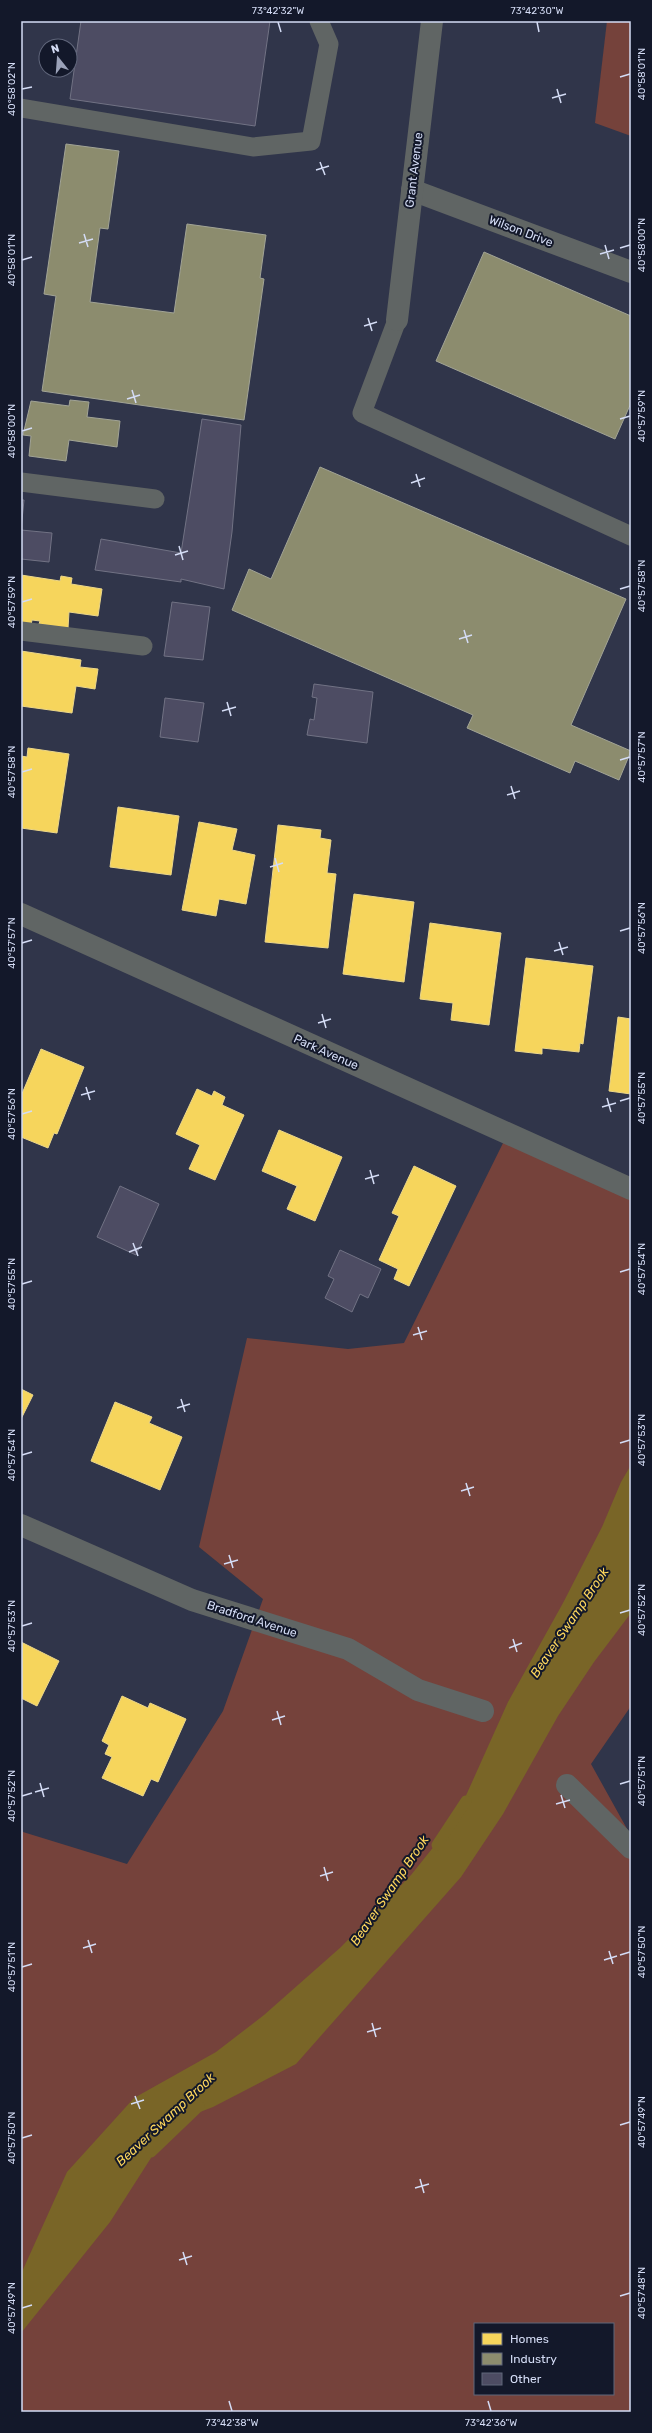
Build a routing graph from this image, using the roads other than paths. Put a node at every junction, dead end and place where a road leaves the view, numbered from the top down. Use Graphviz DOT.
graph roads {
  1 [pos="319,21"];
  2 [pos="432,21"];
  3 [pos="21,108"];
  4 [pos="412,190"];
  5 [pos="631,272"];
  6 [pos="397,320"];
  7 [pos="21,482"];
  8 [pos="155,499"];
  9 [pos="631,536"];
  10 [pos="21,631"];
  11 [pos="143,646"];
  12 [pos="21,914"];
  13 [pos="631,1189"];
  14 [pos="21,1526"];
  15 [pos="483,1711"];
  16 [pos="567,1785"];
  17 [pos="631,1848"];
  1 -- 3 [label="lane"];
  2 -- 4 [label="street, Grant Avenue"];
  4 -- 5 [label="street, Wilson Drive"];
  4 -- 6 [label="street, Grant Avenue"];
  6 -- 9 [label="lane"];
  7 -- 8 [label="lane"];
  10 -- 11 [label="lane"];
  12 -- 13 [label="street, Park Avenue"];
  14 -- 15 [label="street, Bradford Avenue"];
  16 -- 17 [label="street"];
}
